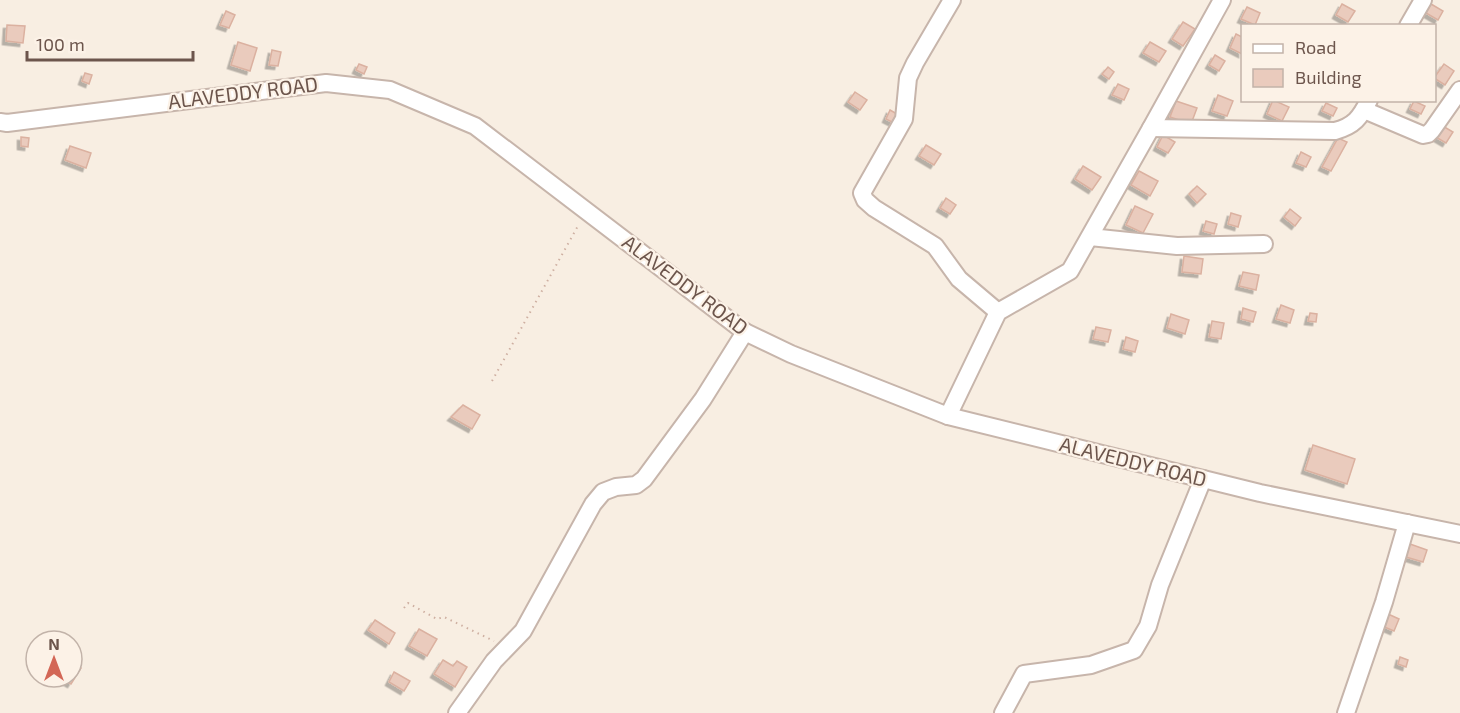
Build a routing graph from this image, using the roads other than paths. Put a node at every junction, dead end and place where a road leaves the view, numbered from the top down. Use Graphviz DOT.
graph roads {
  1 [pos="952,0"];
  2 [pos="1222,0"];
  3 [pos="1423,0"];
  4 [pos="1409,24"];
  5 [pos="1460,90"];
  6 [pos="1367,105"];
  7 [pos="0,122"];
  8 [pos="1151,128"];
  9 [pos="1090,237"];
  10 [pos="1264,244"];
  11 [pos="998,312"];
  12 [pos="744,332"];
  13 [pos="948,416"];
  14 [pos="1203,479"];
  15 [pos="1407,523"];
  16 [pos="1460,534"];
  17 [pos="457,713"];
  18 [pos="1003,713"];
  19 [pos="1346,713"];
  1 -- 11 [label="street"];
  2 -- 8 [label="street"];
  3 -- 4 [label="street"];
  5 -- 6 [label="street"];
  6 -- 8 [label="street"];
  7 -- 12 [label="street, ALAVEDDY ROAD"];
  8 -- 9 [label="street"];
  9 -- 10 [label="street"];
  9 -- 11 [label="street"];
  11 -- 13 [label="street"];
  12 -- 13 [label="street, ALAVEDDY ROAD"];
  12 -- 17 [label="street"];
  13 -- 14 [label="street, ALAVEDDY ROAD"];
  14 -- 15 [label="street, ALAVEDDY ROAD"];
  14 -- 18 [label="street"];
  15 -- 16 [label="street, ALAVEDDY ROAD"];
  15 -- 19 [label="street"];
}
